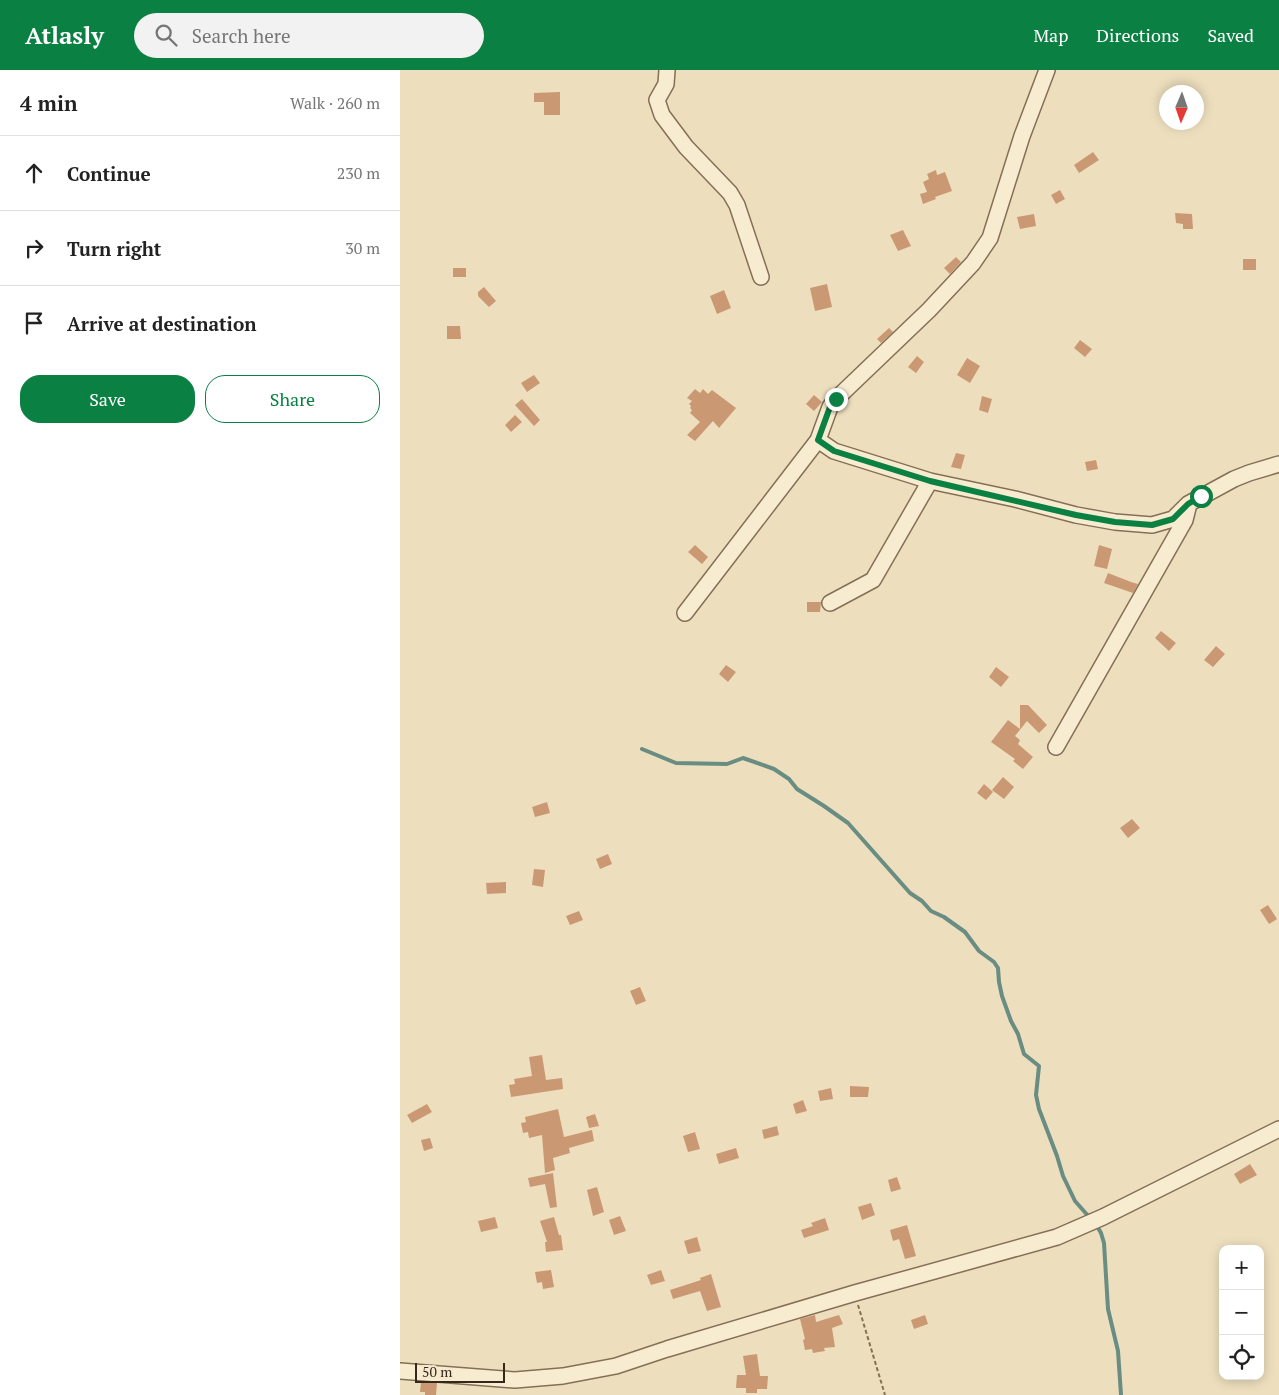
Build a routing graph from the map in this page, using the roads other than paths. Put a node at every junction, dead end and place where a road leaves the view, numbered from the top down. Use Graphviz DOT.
graph roads {
  1 [pos="667,70"];
  2 [pos="1047,70"];
  3 [pos="761,277"];
  4 [pos="818,440"];
  5 [pos="1279,464"];
  6 [pos="930,481"];
  7 [pos="1188,504"];
  8 [pos="830,602"];
  9 [pos="685,613"];
  10 [pos="1056,747"];
  11 [pos="1279,1129"];
  12 [pos="400,1371"];
  1 -- 3 [label="street"];
  2 -- 4 [label="street"];
  4 -- 6 [label="street"];
  4 -- 9 [label="street"];
  5 -- 7 [label="street"];
  6 -- 7 [label="street"];
  6 -- 8 [label="street"];
  7 -- 10 [label="street"];
  11 -- 12 [label="street"];
}
